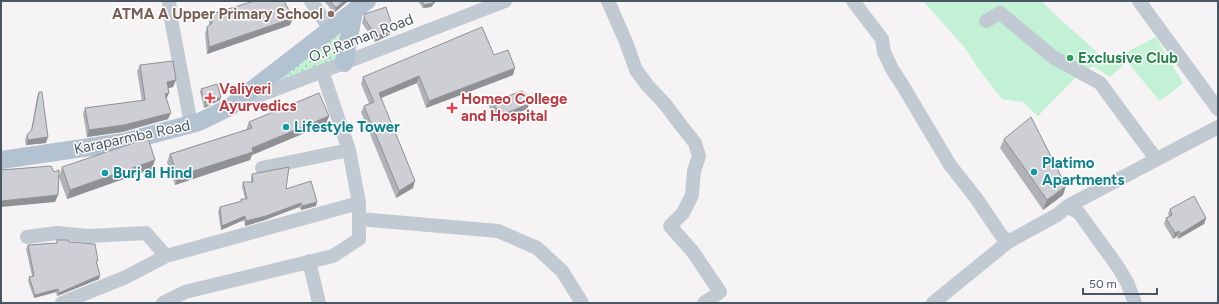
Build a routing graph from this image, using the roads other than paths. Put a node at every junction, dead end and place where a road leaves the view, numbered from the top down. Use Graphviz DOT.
graph roads {
  1 [pos="169,1"];
  2 [pos="311,1"];
  3 [pos="505,1"];
  4 [pos="608,1"];
  5 [pos="853,1"];
  6 [pos="1139,1"];
  7 [pos="361,6"];
  8 [pos="986,21"];
  9 [pos="330,30"];
  10 [pos="344,63"];
  11 [pos="322,71"];
  12 [pos="230,107"];
  13 [pos="1218,109"];
  14 [pos="191,124"];
  15 [pos="1218,127"];
  16 [pos="349,150"];
  17 [pos="1156,159"];
  18 [pos="1,160"];
  19 [pos="262,168"];
  20 [pos="360,203"];
  21 [pos="1068,206"];
  22 [pos="360,218"];
  23 [pos="27,237"];
  24 [pos="1008,242"];
  25 [pos="166,256"];
  26 [pos="309,262"];
  27 [pos="62,303"];
  28 [pos="163,303"];
  29 [pos="318,303"];
  30 [pos="582,303"];
  31 [pos="704,303"];
  32 [pos="933,303"];
  33 [pos="1136,303"];
  1 -- 14 [label="street"];
  2 -- 9 [label="street"];
  3 -- 10 [label="street, O.P.Raman Road"];
  4 -- 31 [label="street"];
  5 -- 24 [label="street"];
  6 -- 13 [label="street"];
  7 -- 9 [label="main road, Karaparmba Road"];
  7 -- 10 [label="main road"];
  8 -- 17 [label="street"];
  9 -- 12 [label="main road, Karaparmba Road"];
  10 -- 11 [label="street, O.P.Raman Road"];
  11 -- 12 [label="street, O.P.Raman Road"];
  11 -- 16 [label="street"];
  12 -- 14 [label="main road, Karaparmba Road"];
  14 -- 18 [label="main road, Karaparmba Road"];
  15 -- 17 [label="street"];
  16 -- 19 [label="street"];
  16 -- 20 [label="street"];
  17 -- 21 [label="street"];
  20 -- 22 [label="street"];
  20 -- 25 [label="street"];
  21 -- 24 [label="street"];
  21 -- 33 [label="street"];
  22 -- 26 [label="street"];
  22 -- 30 [label="street"];
  23 -- 25 [label="street"];
  24 -- 32 [label="street"];
  25 -- 27 [label="street"];
  26 -- 28 [label="street"];
  26 -- 29 [label="street"];
}
